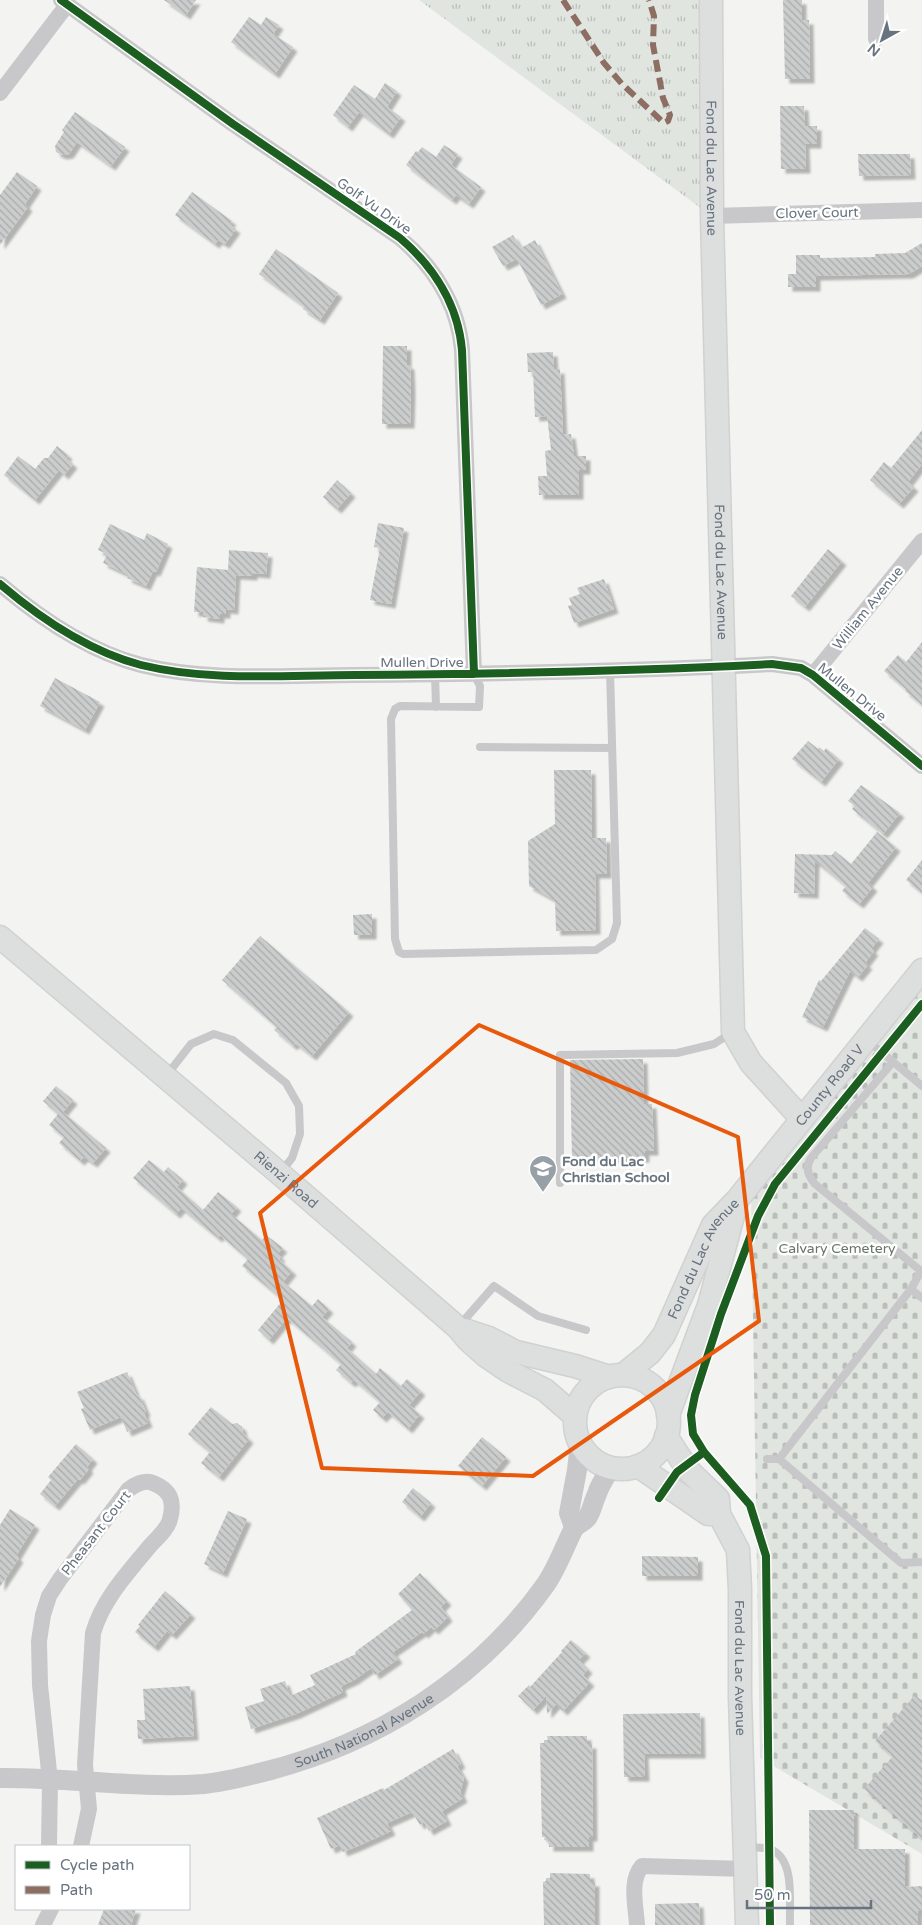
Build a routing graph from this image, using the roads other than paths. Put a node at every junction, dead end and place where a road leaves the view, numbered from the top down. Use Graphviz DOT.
graph roads {
  1 [pos="711,0"];
  2 [pos="876,0"];
  3 [pos="64,2"];
  4 [pos="876,39"];
  5 [pos="0,93"];
  6 [pos="922,210"];
  7 [pos="712,216"];
  8 [pos="922,541"];
  9 [pos="0,584"];
  10 [pos="723,666"];
  11 [pos="610,670"];
  12 [pos="435,674"];
  13 [pos="474,674"];
  14 [pos="813,675"];
  15 [pos="436,707"];
  16 [pos="480,747"];
  17 [pos="612,748"];
  18 [pos="922,766"];
  19 [pos="0,937"];
  20 [pos="922,970"];
  21 [pos="732,1032"];
  22 [pos="866,1039"];
  23 [pos="893,1062"];
  24 [pos="165,1077"];
  25 [pos="922,1086"];
  26 [pos="802,1119"];
  27 [pos="279,1173"];
  28 [pos="560,1183"];
  29 [pos="737,1200"];
  30 [pos="921,1270"];
  31 [pos="910,1288"];
  32 [pos="922,1298"];
  33 [pos="457,1327"];
  34 [pos="586,1330"];
  35 [pos="616,1376"];
  36 [pos="575,1416"];
  37 [pos="667,1425"];
  38 [pos="580,1443"];
  39 [pos="767,1459"];
  40 [pos="779,1459"];
  41 [pos="638,1466"];
  42 [pos="611,1468"];
  43 [pos="720,1514"];
  44 [pos="574,1527"];
  45 [pos="922,1562"];
  46 [pos="0,1778"];
  47 [pos="50,1781"];
  48 [pos="86,1782"];
  49 [pos="49,1845"];
  50 [pos="81,1845"];
  51 [pos="745,1858"];
  52 [pos="638,1925"];
  53 [pos="747,1925"];
  54 [pos="790,1925"];
  1 -- 7 [label="main road, Fond du Lac Avenue"];
  2 -- 4 [label="street"];
  3 -- 5 [label="street"];
  3 -- 13 [label="street, Golf Vu Drive"];
  6 -- 7 [label="street, Clover Court"];
  7 -- 10 [label="main road, Fond du Lac Avenue"];
  8 -- 14 [label="street, William Avenue"];
  9 -- 12 [label="street, Mullen Drive"];
  10 -- 11 [label="street, Mullen Drive"];
  10 -- 14 [label="street, Mullen Drive"];
  10 -- 21 [label="main road, Fond du Lac Avenue"];
  11 -- 13 [label="street, Mullen Drive"];
  11 -- 17 [label="lane"];
  12 -- 13 [label="street, Mullen Drive"];
  12 -- 15 [label="lane"];
  13 -- 15 [label="lane"];
  14 -- 18 [label="street, Mullen Drive"];
  15 -- 17 [label="lane"];
  16 -- 17 [label="lane"];
  19 -- 24 [label="main road, Rienzi Road"];
  20 -- 22 [label="main road, County Road V"];
  21 -- 26 [label="main road"];
  21 -- 28 [label="lane"];
  22 -- 23 [label="lane"];
  22 -- 26 [label="main road, County Road V"];
  23 -- 25 [label="lane"];
  23 -- 30 [label="lane"];
  24 -- 27 [label="main road, Rienzi Road"];
  24 -- 27 [label="lane"];
  26 -- 29 [label="main road, County Road V"];
  27 -- 33 [label="main road, Rienzi Road"];
  29 -- 35 [label="main road, Fond du Lac Avenue"];
  29 -- 37 [label="main road, Fond du Lac Avenue"];
  30 -- 31 [label="lane"];
  31 -- 32 [label="lane"];
  31 -- 40 [label="lane"];
  33 -- 34 [label="lane"];
  33 -- 35 [label="main road"];
  33 -- 36 [label="main road, Rienzi Road"];
  35 -- 36 [label="main road"];
  35 -- 37 [label="main road"];
  36 -- 38 [label="main road"];
  37 -- 41 [label="main road"];
  37 -- 43 [label="main road, Fond du Lac Avenue"];
  38 -- 42 [label="main road"];
  38 -- 44 [label="street"];
  39 -- 40 [label="lane"];
  40 -- 45 [label="lane"];
  41 -- 42 [label="main road"];
  41 -- 43 [label="main road"];
  42 -- 44 [label="street, South National Avenue"];
  43 -- 51 [label="main road, Fond du Lac Avenue"];
  44 -- 48 [label="street, South National Avenue"];
  46 -- 47 [label="street, South National Avenue"];
  47 -- 48 [label="street, South National Avenue"];
  47 -- 48 [label="street, Pheasant Court"];
  47 -- 49 [label="street, Pheasant Court"];
  48 -- 50 [label="street, Pheasant Court"];
  51 -- 52 [label="street"];
  51 -- 53 [label="main road, Fond du Lac Avenue"];
  51 -- 54 [label="lane"];
}
